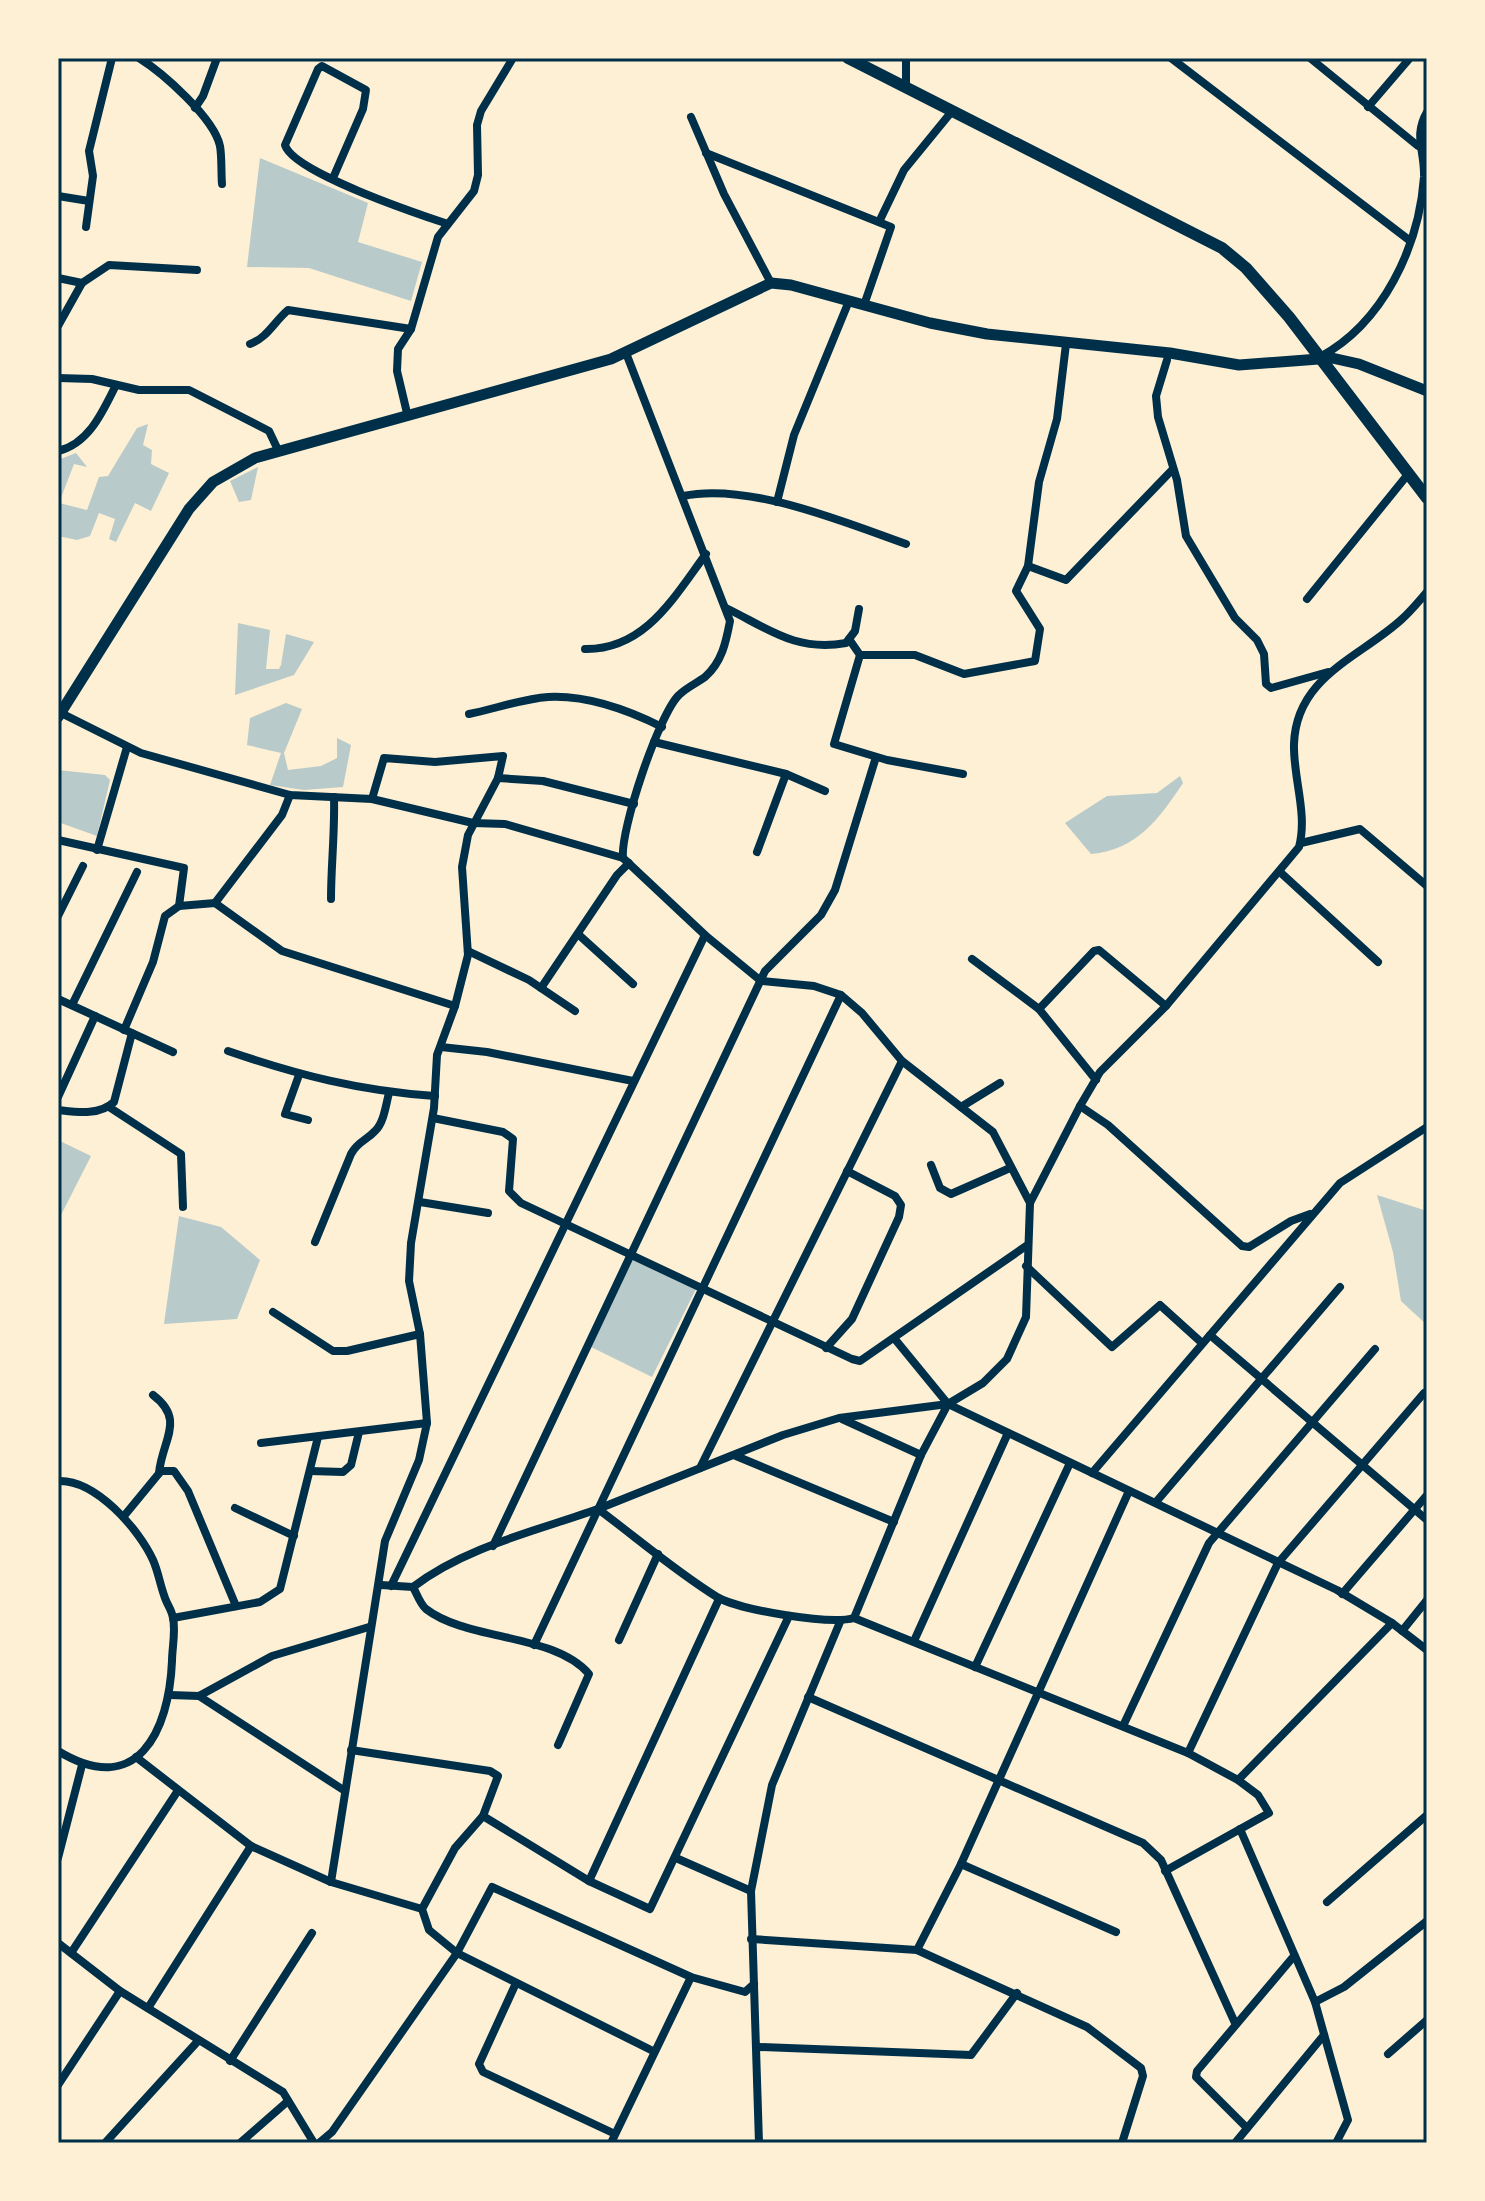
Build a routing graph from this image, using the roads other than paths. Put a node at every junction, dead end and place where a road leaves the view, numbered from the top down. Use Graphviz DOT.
graph roads {
  1 [pos="112,58"];
  2 [pos="139,58"];
  3 [pos="217,58"];
  4 [pos="513,58"];
  5 [pos="848,58"];
  6 [pos="906,58"];
  7 [pos="1171,58"];
  8 [pos="1310,58"];
  9 [pos="1410,58"];
  10 [pos="906,87"];
  11 [pos="1368,107"];
  12 [pos="195,108"];
  13 [pos="953,110"];
  14 [pos="1427,112"];
  15 [pos="691,117"];
  16 [pos="1418,146"];
  17 [pos="706,153"];
  18 [pos="1425,159"];
  19 [pos="333,178"];
  20 [pos="222,184"];
  21 [pos="58,196"];
  22 [pos="89,201"];
  23 [pos="879,222"];
  24 [pos="448,224"];
  25 [pos="86,227"];
  26 [pos="1409,240"];
  27 [pos="197,270"];
  28 [pos="58,278"];
  29 [pos="82,283"];
  30 [pos="771,283"];
  31 [pos="849,301"];
  32 [pos="864,305"];
  33 [pos="58,326"];
  34 [pos="411,329"];
  35 [pos="250,344"];
  36 [pos="1066,344"];
  37 [pos="626,353"];
  38 [pos="1320,357"];
  39 [pos="1167,360"];
  40 [pos="58,378"];
  41 [pos="116,385"];
  42 [pos="1427,391"];
  43 [pos="407,413"];
  44 [pos="278,450"];
  45 [pos="58,451"];
  46 [pos="1173,469"];
  47 [pos="1409,473"];
  48 [pos="683,496"];
  49 [pos="1427,498"];
  50 [pos="777,502"];
  51 [pos="906,544"];
  52 [pos="706,554"];
  53 [pos="1028,566"];
  54 [pos="1427,592"];
  55 [pos="1307,599"];
  56 [pos="726,608"];
  57 [pos="859,609"];
  58 [pos="849,639"];
  59 [pos="585,649"];
  60 [pos="860,655"];
  61 [pos="1331,671"];
  62 [pos="469,714"];
  63 [pos="59,715"];
  64 [pos="662,727"];
  65 [pos="654,742"];
  66 [pos="127,747"];
  67 [pos="876,757"];
  68 [pos="786,774"];
  69 [pos="963,774"];
  70 [pos="498,778"];
  71 [pos="825,791"];
  72 [pos="290,795"];
  73 [pos="334,797"];
  74 [pos="372,799"];
  75 [pos="634,804"];
  76 [pos="473,823"];
  77 [pos="58,840"];
  78 [pos="1301,843"];
  79 [pos="97,850"];
  80 [pos="757,852"];
  81 [pos="626,861"];
  82 [pos="83,866"];
  83 [pos="137,872"];
  84 [pos="1280,872"];
  85 [pos="1427,886"];
  86 [pos="331,899"];
  87 [pos="215,903"];
  88 [pos="179,906"];
  89 [pos="58,916"];
  90 [pos="579,935"];
  91 [pos="705,935"];
  92 [pos="468,951"];
  93 [pos="972,959"];
  94 [pos="1378,962"];
  95 [pos="761,981"];
  96 [pos="633,984"];
  97 [pos="541,988"];
  98 [pos="841,995"];
  99 [pos="58,999"];
  100 [pos="72,1005"];
  101 [pos="455,1006"];
  102 [pos="1166,1006"];
  103 [pos="1039,1009"];
  104 [pos="575,1011"];
  105 [pos="95,1016"];
  106 [pos="128,1031"];
  107 [pos="441,1047"];
  108 [pos="228,1051"];
  109 [pos="173,1052"];
  110 [pos="902,1061"];
  111 [pos="299,1075"];
  112 [pos="1096,1080"];
  113 [pos="633,1081"];
  114 [pos="1000,1083"];
  115 [pos="389,1093"];
  116 [pos="435,1096"];
  117 [pos="58,1097"];
  118 [pos="1080,1106"];
  119 [pos="109,1107"];
  120 [pos="961,1107"];
  121 [pos="58,1110"];
  122 [pos="433,1118"];
  123 [pos="308,1120"];
  124 [pos="1427,1127"];
  125 [pos="931,1165"];
  126 [pos="1010,1168"];
  127 [pos="847,1171"];
  128 [pos="420,1202"];
  129 [pos="1030,1203"];
  130 [pos="183,1207"];
  131 [pos="488,1213"];
  132 [pos="1313,1213"];
  133 [pos="564,1226"];
  134 [pos="315,1242"];
  135 [pos="1026,1246"];
  136 [pos="630,1253"];
  137 [pos="1026,1266"];
  138 [pos="1340,1287"];
  139 [pos="702,1288"];
  140 [pos="273,1312"];
  141 [pos="772,1323"];
  142 [pos="420,1334"];
  143 [pos="1210,1335"];
  144 [pos="894,1338"];
  145 [pos="1202,1343"];
  146 [pos="826,1348"];
  147 [pos="1375,1349"];
  148 [pos="1261,1376"];
  149 [pos="1424,1393"];
  150 [pos="153,1395"];
  151 [pos="948,1404"];
  152 [pos="839,1418"];
  153 [pos="1313,1420"];
  154 [pos="427,1423"];
  155 [pos="359,1432"];
  156 [pos="1008,1433"];
  157 [pos="318,1437"];
  158 [pos="261,1443"];
  159 [pos="921,1455"];
  160 [pos="736,1456"];
  161 [pos="1070,1463"];
  162 [pos="1364,1463"];
  163 [pos="700,1468"];
  164 [pos="310,1471"];
  165 [pos="159,1473"];
  166 [pos="1092,1473"];
  167 [pos="58,1481"];
  168 [pos="1129,1491"];
  169 [pos="1427,1495"];
  170 [pos="1156,1502"];
  171 [pos="235,1508"];
  172 [pos="598,1509"];
  173 [pos="1415,1509"];
  174 [pos="124,1516"];
  175 [pos="1427,1520"];
  176 [pos="894,1522"];
  177 [pos="1218,1532"];
  178 [pos="294,1536"];
  179 [pos="493,1546"];
  180 [pos="658,1554"];
  181 [pos="1278,1563"];
  182 [pos="381,1585"];
  183 [pos="391,1586"];
  184 [pos="413,1587"];
  185 [pos="1342,1594"];
  186 [pos="719,1599"];
  187 [pos="1427,1600"];
  188 [pos="236,1606"];
  189 [pos="789,1616"];
  190 [pos="173,1618"];
  191 [pos="854,1618"];
  192 [pos="840,1622"];
  193 [pos="1392,1623"];
  194 [pos="369,1627"];
  195 [pos="1402,1631"];
  196 [pos="619,1640"];
  197 [pos="914,1641"];
  198 [pos="534,1645"];
  199 [pos="1427,1650"];
  200 [pos="975,1667"];
  201 [pos="1039,1692"];
  202 [pos="170,1695"];
  203 [pos="199,1696"];
  204 [pos="808,1697"];
  205 [pos="1123,1726"];
  206 [pos="558,1745"];
  207 [pos="351,1750"];
  208 [pos="58,1751"];
  209 [pos="1188,1753"];
  210 [pos="136,1757"];
  211 [pos="82,1765"];
  212 [pos="999,1778"];
  213 [pos="1238,1780"];
  214 [pos="345,1791"];
  215 [pos="177,1792"];
  216 [pos="1427,1815"];
  217 [pos="483,1816"];
  218 [pos="1240,1829"];
  219 [pos="251,1846"];
  220 [pos="58,1858"];
  221 [pos="676,1858"];
  222 [pos="961,1864"];
  223 [pos="1165,1871"];
  224 [pos="589,1881"];
  225 [pos="331,1882"];
  226 [pos="751,1891"];
  227 [pos="1327,1902"];
  228 [pos="422,1909"];
  229 [pos="1427,1921"];
  230 [pos="1116,1932"];
  231 [pos="312,1933"];
  232 [pos="751,1939"];
  233 [pos="58,1943"];
  234 [pos="917,1950"];
  235 [pos="71,1953"];
  236 [pos="457,1953"];
  237 [pos="1294,1956"];
  238 [pos="691,1977"];
  239 [pos="516,1983"];
  240 [pos="754,1984"];
  241 [pos="120,1991"];
  242 [pos="1017,1993"];
  243 [pos="1315,2002"];
  244 [pos="148,2008"];
  245 [pos="1427,2020"];
  246 [pos="1235,2023"];
  247 [pos="1324,2035"];
  248 [pos="198,2041"];
  249 [pos="759,2047"];
  250 [pos="653,2051"];
  251 [pos="1388,2054"];
  252 [pos="230,2061"];
  253 [pos="58,2085"];
  254 [pos="288,2101"];
  255 [pos="1247,2128"];
  256 [pos="613,2133"];
  257 [pos="105,2143"];
  258 [pos="240,2143"];
  259 [pos="316,2143"];
  260 [pos="611,2143"];
  261 [pos="759,2143"];
  262 [pos="1122,2143"];
  263 [pos="1235,2143"];
  264 [pos="1336,2143"];
  1 -- 22 [label="street"];
  2 -- 12 [label="street"];
  3 -- 12 [label="street"];
  4 -- 24 [label="street"];
  5 -- 10 [label="main road"];
  6 -- 10 [label="street"];
  7 -- 26 [label="street"];
  8 -- 11 [label="street"];
  9 -- 11 [label="street"];
  10 -- 13 [label="main road"];
  11 -- 16 [label="street"];
  12 -- 20 [label="street"];
  13 -- 23 [label="street"];
  13 -- 38 [label="main road"];
  14 -- 16 [label="street"];
  15 -- 17 [label="street"];
  16 -- 18 [label="street"];
  17 -- 23 [label="street"];
  17 -- 30 [label="street"];
  18 -- 26 [label="street"];
  19 -- 19 [label="street"];
  19 -- 24 [label="street"];
  21 -- 22 [label="street"];
  22 -- 25 [label="street"];
  23 -- 32 [label="street"];
  24 -- 34 [label="street"];
  26 -- 38 [label="street"];
  27 -- 29 [label="street"];
  28 -- 29 [label="street"];
  29 -- 33 [label="street"];
  30 -- 31 [label="street"];
  30 -- 37 [label="street"];
  31 -- 32 [label="street"];
  31 -- 50 [label="street"];
  32 -- 36 [label="street"];
  34 -- 35 [label="street"];
  34 -- 43 [label="street"];
  36 -- 38 [label="street"];
  36 -- 53 [label="street"];
  37 -- 43 [label="street"];
  37 -- 48 [label="street"];
  38 -- 42 [label="street"];
  38 -- 47 [label="main road"];
  39 -- 46 [label="street"];
  40 -- 41 [label="street"];
  41 -- 44 [label="street"];
  41 -- 45 [label="street"];
  43 -- 44 [label="street"];
  44 -- 63 [label="street"];
  46 -- 53 [label="street"];
  46 -- 61 [label="street"];
  47 -- 49 [label="main road"];
  47 -- 55 [label="street"];
  48 -- 50 [label="street"];
  48 -- 52 [label="street"];
  50 -- 51 [label="street"];
  52 -- 56 [label="street"];
  52 -- 59 [label="street"];
  53 -- 60 [label="street"];
  54 -- 61 [label="street"];
  56 -- 58 [label="street"];
  56 -- 64 [label="street"];
  57 -- 58 [label="street"];
  58 -- 60 [label="street"];
  60 -- 67 [label="street"];
  61 -- 78 [label="street"];
  62 -- 64 [label="street"];
  63 -- 66 [label="street"];
  64 -- 65 [label="street"];
  65 -- 68 [label="street"];
  65 -- 75 [label="street"];
  66 -- 72 [label="street"];
  66 -- 79 [label="street"];
  67 -- 69 [label="street"];
  67 -- 95 [label="street"];
  68 -- 71 [label="street"];
  68 -- 80 [label="street"];
  70 -- 74 [label="street"];
  70 -- 75 [label="street"];
  70 -- 76 [label="street"];
  72 -- 73 [label="street"];
  72 -- 87 [label="street"];
  73 -- 74 [label="street"];
  73 -- 86 [label="street"];
  74 -- 76 [label="street"];
  75 -- 81 [label="street"];
  76 -- 81 [label="street"];
  76 -- 92 [label="street"];
  77 -- 79 [label="street"];
  78 -- 84 [label="street"];
  78 -- 85 [label="street"];
  79 -- 88 [label="street"];
  81 -- 90 [label="street"];
  81 -- 91 [label="street"];
  82 -- 89 [label="street"];
  83 -- 100 [label="street"];
  84 -- 94 [label="street"];
  84 -- 102 [label="street"];
  87 -- 88 [label="street"];
  87 -- 101 [label="street"];
  88 -- 106 [label="street"];
  90 -- 96 [label="street"];
  90 -- 97 [label="street"];
  91 -- 95 [label="street"];
  91 -- 113 [label="street"];
  92 -- 97 [label="street"];
  92 -- 101 [label="street"];
  93 -- 103 [label="street"];
  95 -- 98 [label="street"];
  95 -- 136 [label="street"];
  97 -- 104 [label="street"];
  98 -- 110 [label="street"];
  98 -- 139 [label="street"];
  99 -- 100 [label="street"];
  100 -- 105 [label="street"];
  101 -- 107 [label="street"];
  102 -- 103 [label="street"];
  102 -- 112 [label="street"];
  103 -- 112 [label="street"];
  105 -- 106 [label="street"];
  105 -- 117 [label="street"];
  106 -- 109 [label="street"];
  106 -- 119 [label="street"];
  107 -- 113 [label="street"];
  107 -- 116 [label="street"];
  108 -- 111 [label="street"];
  110 -- 120 [label="street"];
  110 -- 127 [label="street"];
  111 -- 115 [label="street"];
  111 -- 123 [label="street"];
  112 -- 118 [label="street"];
  113 -- 133 [label="street"];
  114 -- 120 [label="street"];
  115 -- 116 [label="street"];
  115 -- 134 [label="street"];
  116 -- 122 [label="street"];
  118 -- 129 [label="street"];
  118 -- 132 [label="street"];
  119 -- 121 [label="street"];
  119 -- 130 [label="street"];
  120 -- 126 [label="street"];
  122 -- 128 [label="street"];
  122 -- 133 [label="street"];
  124 -- 132 [label="street"];
  125 -- 126 [label="street"];
  126 -- 129 [label="street"];
  127 -- 141 [label="street"];
  127 -- 146 [label="street"];
  128 -- 131 [label="street"];
  128 -- 142 [label="street"];
  129 -- 135 [label="street"];
  132 -- 143 [label="street"];
  133 -- 136 [label="street"];
  133 -- 183 [label="street"];
  135 -- 137 [label="street"];
  135 -- 144 [label="street"];
  136 -- 139 [label="street"];
  136 -- 179 [label="street"];
  137 -- 145 [label="street"];
  137 -- 151 [label="street"];
  138 -- 148 [label="street"];
  139 -- 141 [label="street"];
  139 -- 172 [label="street"];
  140 -- 142 [label="street"];
  141 -- 146 [label="street"];
  141 -- 163 [label="street"];
  142 -- 154 [label="street"];
  143 -- 145 [label="street"];
  143 -- 148 [label="street"];
  144 -- 146 [label="street"];
  144 -- 151 [label="street"];
  145 -- 166 [label="street"];
  147 -- 153 [label="street"];
  148 -- 153 [label="street"];
  148 -- 170 [label="street"];
  149 -- 162 [label="street"];
  150 -- 165 [label="street"];
  151 -- 152 [label="street"];
  151 -- 156 [label="street"];
  151 -- 159 [label="street"];
  152 -- 159 [label="street"];
  152 -- 160 [label="street"];
  153 -- 162 [label="street"];
  153 -- 177 [label="street"];
  154 -- 155 [label="street"];
  154 -- 182 [label="street"];
  155 -- 157 [label="street"];
  155 -- 164 [label="street"];
  156 -- 161 [label="street"];
  156 -- 197 [label="street"];
  157 -- 158 [label="street"];
  157 -- 164 [label="street"];
  159 -- 176 [label="street"];
  160 -- 163 [label="street"];
  160 -- 176 [label="street"];
  161 -- 166 [label="street"];
  161 -- 200 [label="street"];
  162 -- 173 [label="street"];
  162 -- 181 [label="street"];
  163 -- 172 [label="street"];
  164 -- 178 [label="street"];
  165 -- 174 [label="street"];
  165 -- 188 [label="street"];
  166 -- 168 [label="street"];
  167 -- 174 [label="street"];
  168 -- 170 [label="street"];
  168 -- 201 [label="street"];
  169 -- 173 [label="street"];
  170 -- 177 [label="street"];
  171 -- 178 [label="street"];
  172 -- 179 [label="street"];
  172 -- 180 [label="street"];
  172 -- 198 [label="street"];
  173 -- 175 [label="street"];
  173 -- 185 [label="street"];
  174 -- 190 [label="street"];
  176 -- 191 [label="street"];
  177 -- 181 [label="street"];
  177 -- 205 [label="street"];
  178 -- 188 [label="street"];
  179 -- 184 [label="street"];
  180 -- 186 [label="street"];
  180 -- 196 [label="street"];
  181 -- 185 [label="street"];
  181 -- 209 [label="street"];
  182 -- 183 [label="street"];
  182 -- 194 [label="street"];
  183 -- 184 [label="street"];
  184 -- 198 [label="street"];
  185 -- 193 [label="street"];
  186 -- 189 [label="street"];
  186 -- 224 [label="street"];
  187 -- 195 [label="street"];
  188 -- 190 [label="street"];
  189 -- 192 [label="street"];
  189 -- 221 [label="street"];
  190 -- 202 [label="street"];
  191 -- 192 [label="street"];
  191 -- 197 [label="street"];
  192 -- 204 [label="street"];
  193 -- 195 [label="street"];
  193 -- 213 [label="street"];
  194 -- 203 [label="street"];
  194 -- 207 [label="street"];
  195 -- 199 [label="street"];
  197 -- 200 [label="street"];
  198 -- 206 [label="street"];
  200 -- 201 [label="street"];
  201 -- 205 [label="street"];
  201 -- 212 [label="street"];
  202 -- 203 [label="street"];
  202 -- 210 [label="street"];
  203 -- 214 [label="street"];
  204 -- 212 [label="street"];
  204 -- 226 [label="street"];
  205 -- 209 [label="street"];
  207 -- 214 [label="street"];
  207 -- 217 [label="street"];
  208 -- 211 [label="street"];
  209 -- 213 [label="street"];
  210 -- 211 [label="street"];
  210 -- 215 [label="street"];
  211 -- 220 [label="street"];
  212 -- 222 [label="street"];
  212 -- 223 [label="street"];
  213 -- 218 [label="street"];
  214 -- 225 [label="street"];
  215 -- 219 [label="street"];
  215 -- 235 [label="street"];
  216 -- 227 [label="street"];
  217 -- 224 [label="street"];
  217 -- 228 [label="street"];
  218 -- 223 [label="street"];
  218 -- 237 [label="street"];
  219 -- 225 [label="street"];
  219 -- 244 [label="street"];
  221 -- 224 [label="street"];
  221 -- 226 [label="street"];
  222 -- 230 [label="street"];
  222 -- 234 [label="street"];
  223 -- 246 [label="street"];
  225 -- 228 [label="street"];
  226 -- 232 [label="street"];
  228 -- 236 [label="street"];
  229 -- 243 [label="street"];
  231 -- 252 [label="street"];
  232 -- 234 [label="street"];
  232 -- 240 [label="street"];
  233 -- 235 [label="street"];
  234 -- 242 [label="street"];
  235 -- 241 [label="street"];
  236 -- 238 [label="street"];
  236 -- 239 [label="street"];
  236 -- 259 [label="street"];
  237 -- 243 [label="street"];
  237 -- 246 [label="street"];
  238 -- 240 [label="street"];
  238 -- 250 [label="street"];
  239 -- 250 [label="street"];
  239 -- 256 [label="street"];
  240 -- 249 [label="street"];
  241 -- 244 [label="street"];
  241 -- 253 [label="street"];
  242 -- 249 [label="street"];
  242 -- 262 [label="street"];
  243 -- 247 [label="street"];
  244 -- 248 [label="street"];
  245 -- 251 [label="street"];
  246 -- 255 [label="street"];
  247 -- 255 [label="street"];
  247 -- 264 [label="street"];
  248 -- 252 [label="street"];
  248 -- 257 [label="street"];
  249 -- 261 [label="street"];
  250 -- 256 [label="street"];
  252 -- 254 [label="street"];
  254 -- 258 [label="street"];
  254 -- 259 [label="street"];
  255 -- 263 [label="street"];
  256 -- 260 [label="street"];
}
